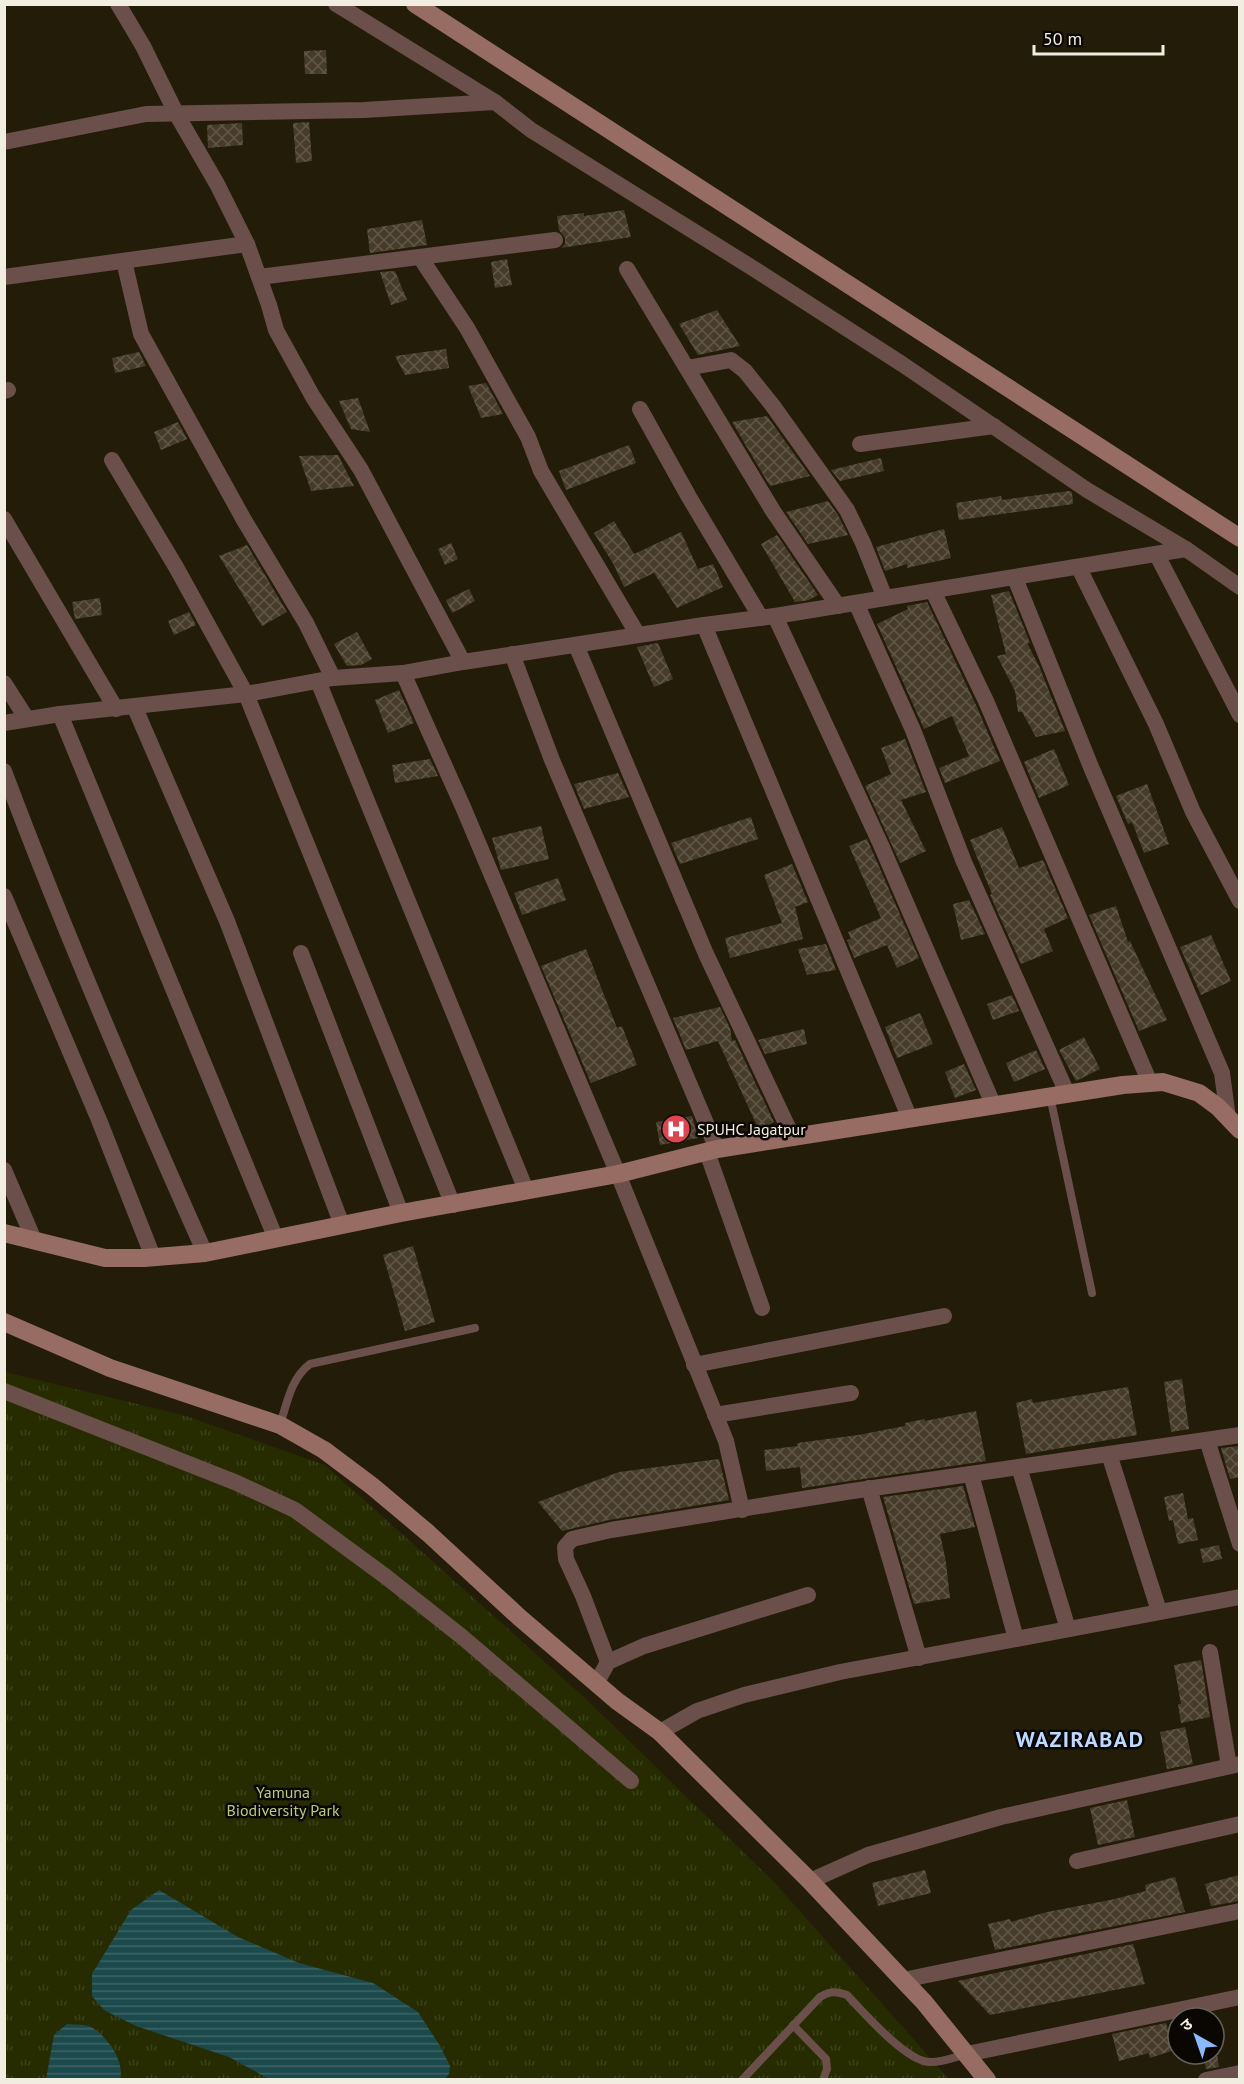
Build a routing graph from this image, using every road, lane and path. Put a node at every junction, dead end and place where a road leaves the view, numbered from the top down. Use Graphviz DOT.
graph roads {
  1 [pos="118,4"];
  2 [pos="336,4"];
  3 [pos="415,4"];
  4 [pos="495,102"];
  5 [pos="177,115"];
  6 [pos="4,142"];
  7 [pos="555,240"];
  8 [pos="247,244"];
  9 [pos="420,257"];
  10 [pos="124,261"];
  11 [pos="627,269"];
  12 [pos="4,277"];
  13 [pos="259,277"];
  14 [pos="687,368"];
  15 [pos="640,409"];
  16 [pos="994,426"];
  17 [pos="860,444"];
  18 [pos="112,460"];
  19 [pos="4,519"];
  20 [pos="1239,538"];
  21 [pos="1186,549"];
  22 [pos="1157,555"];
  23 [pos="1079,568"];
  24 [pos="1015,578"];
  25 [pos="1239,587"];
  26 [pos="933,591"];
  27 [pos="885,598"];
  28 [pos="856,603"];
  29 [pos="838,606"];
  30 [pos="768,617"];
  31 [pos="704,625"];
  32 [pos="638,635"];
  33 [pos="576,645"];
  34 [pos="512,654"];
  35 [pos="463,662"];
  36 [pos="403,673"];
  37 [pos="326,679"];
  38 [pos="4,683"];
  39 [pos="246,694"];
  40 [pos="135,708"];
  41 [pos="116,709"];
  42 [pos="60,714"];
  43 [pos="1239,715"];
  44 [pos="27,719"];
  45 [pos="4,723"];
  46 [pos="4,771"];
  47 [pos="4,896"];
  48 [pos="1239,901"];
  49 [pos="301,953"];
  50 [pos="1150,1083"];
  51 [pos="1058,1094"];
  52 [pos="993,1104"];
  53 [pos="910,1119"];
  54 [pos="1236,1126"];
  55 [pos="793,1138"];
  56 [pos="712,1150"];
  57 [pos="4,1170"];
  58 [pos="618,1174"];
  59 [pos="526,1190"];
  60 [pos="453,1205"];
  61 [pos="401,1213"];
  62 [pos="342,1225"];
  63 [pos="4,1233"];
  64 [pos="276,1239"];
  65 [pos="34,1240"];
  66 [pos="205,1253"];
  67 [pos="153,1257"];
  68 [pos="1092,1293"];
  69 [pos="762,1308"];
  70 [pos="944,1316"];
  71 [pos="4,1322"];
  72 [pos="475,1328"];
  73 [pos="694,1365"];
  74 [pos="4,1391"];
  75 [pos="851,1393"];
  76 [pos="715,1415"];
  77 [pos="280,1425"];
  78 [pos="1239,1435"];
  79 [pos="1207,1440"];
  80 [pos="1109,1454"];
  81 [pos="1018,1467"];
  82 [pos="971,1474"];
  83 [pos="868,1488"];
  84 [pos="742,1510"];
  85 [pos="1239,1544"];
  86 [pos="808,1595"];
  87 [pos="1239,1597"];
  88 [pos="1159,1611"];
  89 [pos="1068,1629"];
  90 [pos="1016,1639"];
  91 [pos="1210,1652"];
  92 [pos="919,1658"];
  93 [pos="608,1662"];
  94 [pos="597,1682"];
  95 [pos="660,1732"];
  96 [pos="1234,1765"];
  97 [pos="632,1781"];
  98 [pos="1239,1824"];
  99 [pos="1077,1861"];
  100 [pos="810,1881"];
  101 [pos="1239,1911"];
  102 [pos="903,1980"];
  103 [pos="1239,1997"];
  104 [pos="793,2025"];
  105 [pos="967,2054"];
  106 [pos="1239,2073"];
  107 [pos="742,2079"];
  108 [pos="823,2079"];
  109 [pos="987,2079"];
  110 [pos="1206,2079"];
  1 -- 5 [label="street"];
  2 -- 4 [label="street"];
  3 -- 20 [label="street"];
  4 -- 5 [label="street"];
  4 -- 16 [label="street"];
  5 -- 6 [label="street"];
  5 -- 8 [label="street"];
  7 -- 9 [label="street"];
  8 -- 10 [label="street"];
  8 -- 13 [label="street"];
  9 -- 13 [label="street"];
  9 -- 32 [label="street"];
  10 -- 12 [label="street"];
  10 -- 37 [label="street"];
  11 -- 14 [label="street"];
  13 -- 35 [label="street"];
  14 -- 27 [label="street"];
  14 -- 29 [label="street"];
  15 -- 30 [label="street"];
  16 -- 17 [label="street"];
  16 -- 21 [label="street"];
  18 -- 39 [label="street"];
  19 -- 41 [label="street"];
  21 -- 22 [label="street"];
  21 -- 25 [label="street"];
  22 -- 23 [label="street"];
  22 -- 43 [label="street"];
  23 -- 24 [label="street"];
  23 -- 48 [label="street"];
  24 -- 26 [label="street"];
  24 -- 54 [label="street"];
  26 -- 27 [label="street"];
  26 -- 50 [label="street"];
  27 -- 28 [label="street"];
  28 -- 29 [label="street"];
  28 -- 51 [label="street"];
  29 -- 30 [label="street"];
  30 -- 31 [label="street"];
  30 -- 52 [label="street"];
  31 -- 32 [label="street"];
  31 -- 53 [label="street"];
  32 -- 33 [label="street"];
  33 -- 34 [label="street"];
  33 -- 55 [label="street"];
  34 -- 35 [label="street"];
  34 -- 56 [label="street"];
  35 -- 36 [label="street"];
  36 -- 37 [label="street"];
  36 -- 58 [label="street"];
  37 -- 39 [label="street"];
  37 -- 59 [label="street"];
  38 -- 44 [label="street"];
  39 -- 40 [label="street"];
  39 -- 60 [label="street"];
  40 -- 41 [label="street"];
  40 -- 62 [label="street"];
  41 -- 42 [label="street"];
  42 -- 44 [label="street"];
  42 -- 64 [label="street"];
  44 -- 45 [label="street"];
  46 -- 66 [label="street"];
  47 -- 67 [label="street"];
  49 -- 61 [label="street"];
  50 -- 51 [label="street"];
  50 -- 54 [label="street"];
  51 -- 52 [label="street"];
  51 -- 68 [label="lane"];
  52 -- 53 [label="street"];
  53 -- 55 [label="street"];
  55 -- 56 [label="street"];
  56 -- 58 [label="street"];
  56 -- 69 [label="street"];
  57 -- 65 [label="street"];
  58 -- 59 [label="street"];
  58 -- 73 [label="street"];
  59 -- 60 [label="street"];
  60 -- 61 [label="street"];
  61 -- 62 [label="street"];
  62 -- 64 [label="street"];
  63 -- 65 [label="street"];
  64 -- 66 [label="street"];
  65 -- 67 [label="street"];
  66 -- 67 [label="street"];
  70 -- 73 [label="street"];
  71 -- 77 [label="street"];
  72 -- 77 [label="lane"];
  73 -- 76 [label="street"];
  74 -- 97 [label="street"];
  75 -- 76 [label="street"];
  76 -- 84 [label="street"];
  77 -- 94 [label="street"];
  78 -- 79 [label="street"];
  79 -- 80 [label="street"];
  79 -- 85 [label="street"];
  80 -- 81 [label="street"];
  80 -- 88 [label="street"];
  81 -- 82 [label="street"];
  81 -- 89 [label="street"];
  82 -- 83 [label="street"];
  82 -- 90 [label="street"];
  83 -- 84 [label="street"];
  83 -- 92 [label="street"];
  84 -- 93 [label="street"];
  86 -- 93 [label="street"];
  87 -- 88 [label="street"];
  88 -- 89 [label="street"];
  89 -- 90 [label="street"];
  90 -- 92 [label="street"];
  91 -- 96 [label="street"];
  92 -- 95 [label="street"];
  93 -- 94 [label="street"];
  94 -- 95 [label="street"];
  95 -- 100 [label="street"];
  96 -- 100 [label="street"];
  98 -- 99 [label="street"];
  100 -- 102 [label="street"];
  101 -- 102 [label="street"];
  102 -- 105 [label="street"];
  103 -- 105 [label="street"];
  104 -- 105 [label="lane"];
  104 -- 107 [label="lane"];
  104 -- 108 [label="lane"];
  105 -- 109 [label="street"];
  106 -- 110 [label="street"];
}
